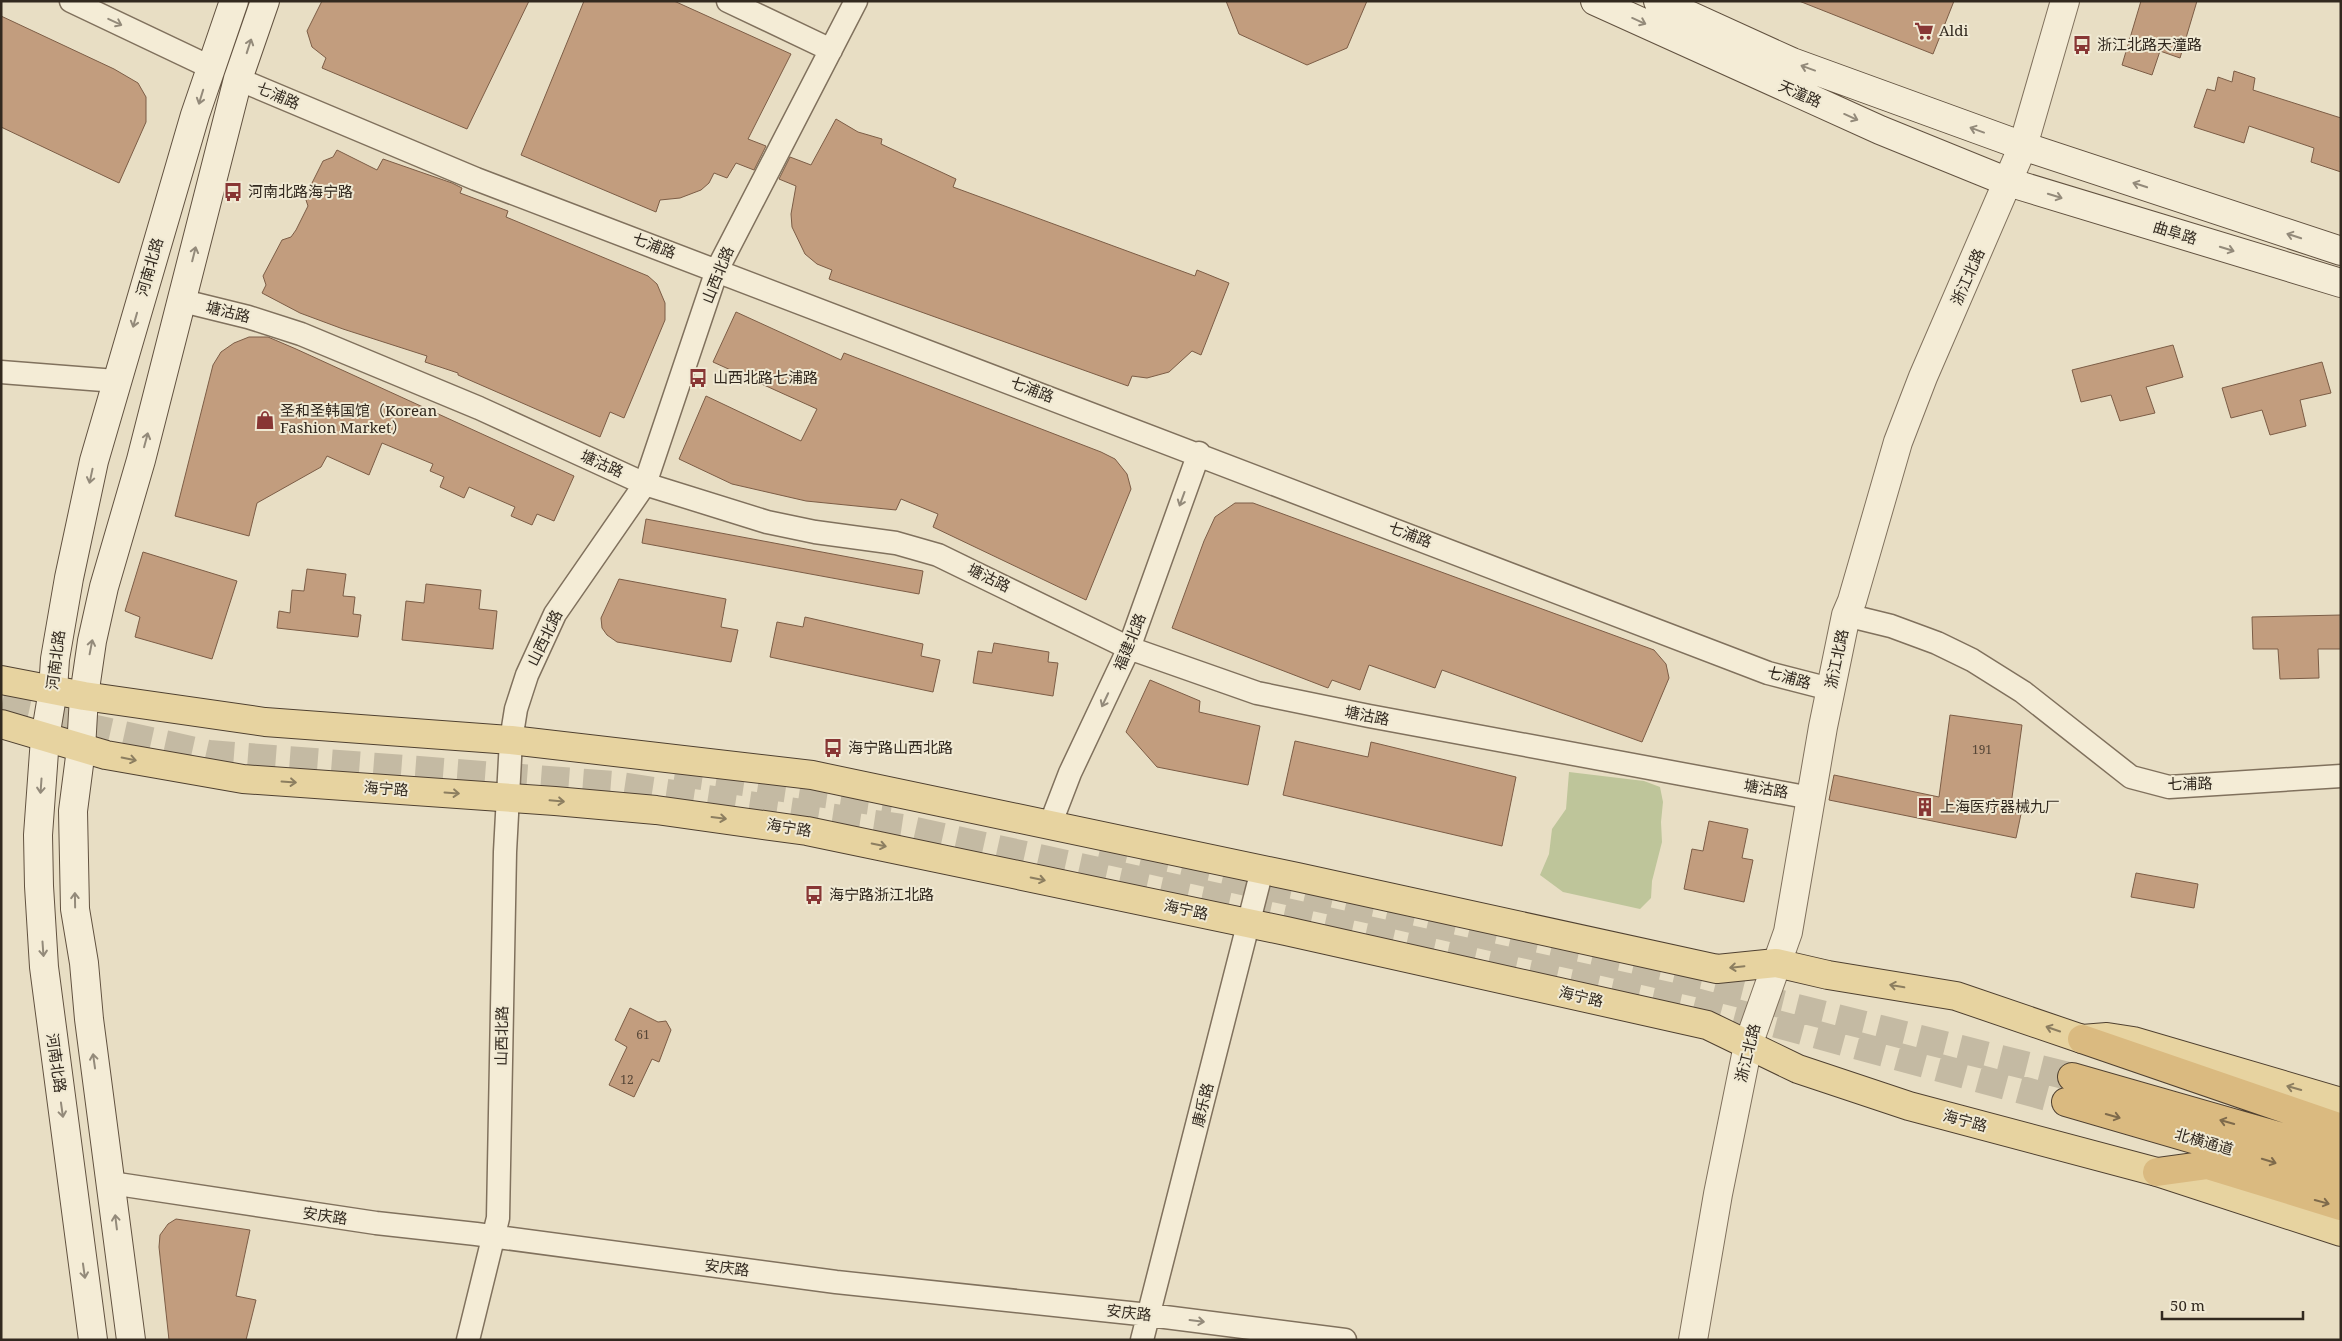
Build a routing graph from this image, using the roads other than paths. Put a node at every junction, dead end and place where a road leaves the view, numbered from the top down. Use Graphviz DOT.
graph roads {
  1 [pos="71,1"];
  2 [pos="234,1"];
  3 [pos="265,1"];
  4 [pos="728,1"];
  5 [pos="856,1"];
  6 [pos="1595,1"];
  7 [pos="1658,1"];
  8 [pos="2065,1"];
  9 [pos="831,50"];
  10 [pos="210,67"];
  11 [pos="238,79"];
  12 [pos="2023,146"];
  13 [pos="2008,182"];
  14 [pos="2341,251"];
  15 [pos="717,270"];
  16 [pos="2341,283"];
  17 [pos="183,301"];
  18 [pos="1,372"];
  19 [pos="116,381"];
  20 [pos="1199,453"];
  21 [pos="645,484"];
  22 [pos="1846,615"];
  23 [pos="1129,648"];
  24 [pos="1,680"];
  25 [pos="1830,689"];
  26 [pos="53,690"];
  27 [pos="84,696"];
  28 [pos="1,724"];
  29 [pos="45,738"];
  30 [pos="511,740"];
  31 [pos="81,749"];
  32 [pos="2341,776"];
  33 [pos="509,798"];
  34 [pos="1811,798"];
  35 [pos="1050,825"];
  36 [pos="1262,870"];
  37 [pos="1248,924"];
  38 [pos="1776,963"];
  39 [pos="2082,1039"];
  40 [pos="1748,1045"];
  41 [pos="2341,1102"];
  42 [pos="2341,1128"];
  43 [pos="2341,1154"];
  44 [pos="2157,1172"];
  45 [pos="2341,1182"];
  46 [pos="111,1183"];
  47 [pos="2341,1206"];
  48 [pos="2341,1232"];
  49 [pos="495,1237"];
  50 [pos="1149,1314"];
  51 [pos="93,1340"];
  52 [pos="131,1340"];
  53 [pos="468,1340"];
  54 [pos="1142,1340"];
  55 [pos="1344,1340"];
  56 [pos="1693,1340"];
  1 -- 10 [label="street, one-way"];
  2 -- 10 [label="main road, 河南北路"];
  11 -- 3 [label="main road, 河南北路, one-way"];
  4 -- 9 [label="street"];
  5 -- 9 [label="street, 山西北路"];
  6 -- 13 [label="main road, 天潼路, one-way"];
  12 -- 7 [label="main road, 天潼路, one-way"];
  8 -- 12 [label="main road, 浙江北路"];
  9 -- 15 [label="street, 山西北路"];
  10 -- 19 [label="main road, 河南北路, one-way"];
  11 -- 15 [label="street, 七浦路"];
  17 -- 11 [label="main road, 河南北路, one-way"];
  12 -- 13 [label="main road, 浙江北路"];
  14 -- 12 [label="main road, one-way"];
  13 -- 16 [label="main road, 曲阜路, one-way"];
  13 -- 22 [label="main road, 浙江北路"];
  15 -- 20 [label="street, 七浦路"];
  15 -- 21 [label="street, 山西北路"];
  17 -- 21 [label="street, 塘沽路"];
  27 -- 17 [label="main road, 河南北路, one-way"];
  18 -- 19 [label="street"];
  19 -- 26 [label="main road, 河南北路, one-way"];
  20 -- 23 [label="street, 福建北路, one-way"];
  20 -- 25 [label="street, 七浦路"];
  21 -- 23 [label="street, 塘沽路"];
  21 -- 30 [label="street, 山西北路"];
  22 -- 25 [label="main road, 浙江北路"];
  22 -- 32 [label="street, 七浦路"];
  23 -- 34 [label="street, 塘沽路"];
  23 -- 35 [label="street, 福建北路, one-way"];
  24 -- 26 [label="main road"];
  25 -- 34 [label="main road, 浙江北路"];
  26 -- 27 [label="main road"];
  26 -- 29 [label="main road, 河南北路"];
  27 -- 30 [label="main road"];
  27 -- 31 [label="main road, 河南北路"];
  28 -- 29 [label="main road, 海宁路"];
  29 -- 31 [label="main road, 海宁路"];
  29 -- 51 [label="main road, 河南北路, one-way"];
  30 -- 33 [label="street, 山西北路"];
  30 -- 35 [label="main road"];
  31 -- 33 [label="main road, 海宁路, one-way"];
  46 -- 31 [label="main road, 河南北路, one-way"];
  33 -- 37 [label="main road, 海宁路, one-way"];
  33 -- 49 [label="street, 山西北路"];
  34 -- 38 [label="main road, 浙江北路"];
  35 -- 36 [label="main road"];
  36 -- 37 [label="street, 康乐路"];
  38 -- 36 [label="main road, one-way"];
  37 -- 40 [label="main road, 海宁路"];
  37 -- 50 [label="street, 康乐路"];
  39 -- 38 [label="main road, one-way"];
  38 -- 40 [label="main road, 浙江北路"];
  41 -- 39 [label="main road, one-way"];
  39 -- 42 [label="highway"];
  40 -- 44 [label="main road, 海宁路"];
  40 -- 56 [label="main road, 浙江北路"];
  43 -- 45 [label="highway, 北横通道, one-way"];
  44 -- 47 [label="highway, one-way"];
  44 -- 48 [label="main road, 海宁路"];
  46 -- 49 [label="street, 安庆路"];
  52 -- 46 [label="main road, 河南北路, one-way"];
  49 -- 50 [label="street, 安庆路"];
  49 -- 53 [label="street, 山西北路"];
  50 -- 54 [label="street, 康乐路"];
  50 -- 55 [label="street, 安庆路, one-way"];
}
